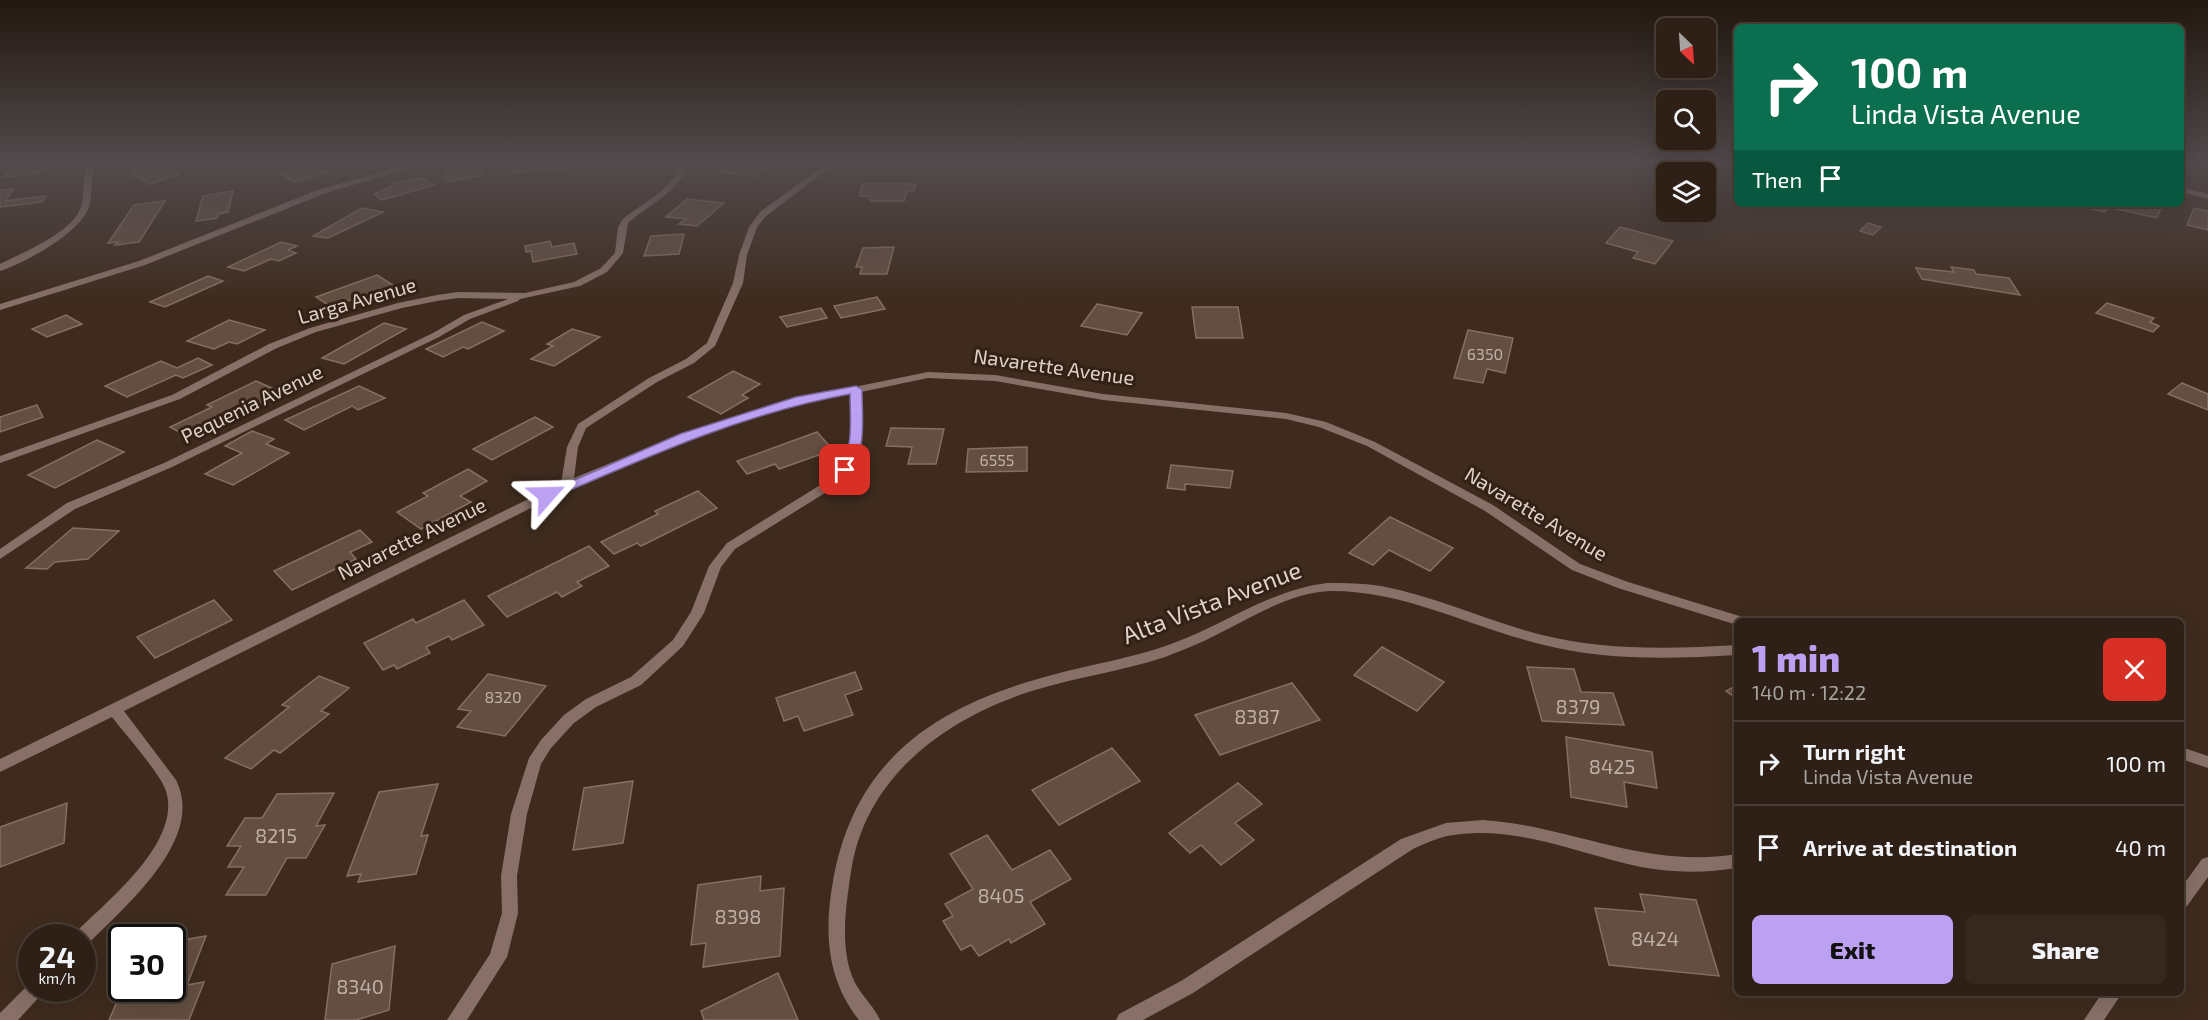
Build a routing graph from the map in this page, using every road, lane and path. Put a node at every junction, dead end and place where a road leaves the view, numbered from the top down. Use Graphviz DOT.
graph roads {
  1 [pos="83,211"];
  2 [pos="274,211"];
  3 [pos="640,211"];
  4 [pos="769,211"];
  5 [pos="0,268"];
  6 [pos="525,296"];
  7 [pos="0,307"];
  8 [pos="856,389"];
  9 [pos="0,460"];
  10 [pos="567,485"];
  11 [pos="0,555"];
  12 [pos="1734,619"];
  13 [pos="1734,651"];
  14 [pos="115,710"];
  15 [pos="2184,754"];
  16 [pos="2208,762"];
  17 [pos="0,766"];
  18 [pos="1734,861"];
  19 [pos="2208,864"];
  20 [pos="2184,897"];
  21 [pos="95,924"];
  22 [pos="2111,996"];
  23 [pos="23,1002"];
  24 [pos="6,1020"];
  25 [pos="456,1020"];
  26 [pos="872,1020"];
  27 [pos="1125,1020"];
  28 [pos="2093,1020"];
  1 -- 5 [label="street"];
  2 -- 7 [label="street"];
  3 -- 6 [label="street, Larga Avenue"];
  4 -- 10 [label="street"];
  6 -- 9 [label="street, Larga Avenue"];
  6 -- 11 [label="street, Pequenia Avenue"];
  8 -- 10 [label="street, Navarette Avenue"];
  8 -- 12 [label="street, Navarette Avenue"];
  8 -- 25 [label="street"];
  10 -- 14 [label="street, Navarette Avenue"];
  13 -- 26 [label="street, Alta Vista Avenue"];
  14 -- 17 [label="street, Navarette Avenue"];
  14 -- 21 [label="street"];
  15 -- 16 [label="street"];
  18 -- 27 [label="street"];
  19 -- 20 [label="street"];
  22 -- 28 [label="street"];
  23 -- 24 [label="street"];
}
